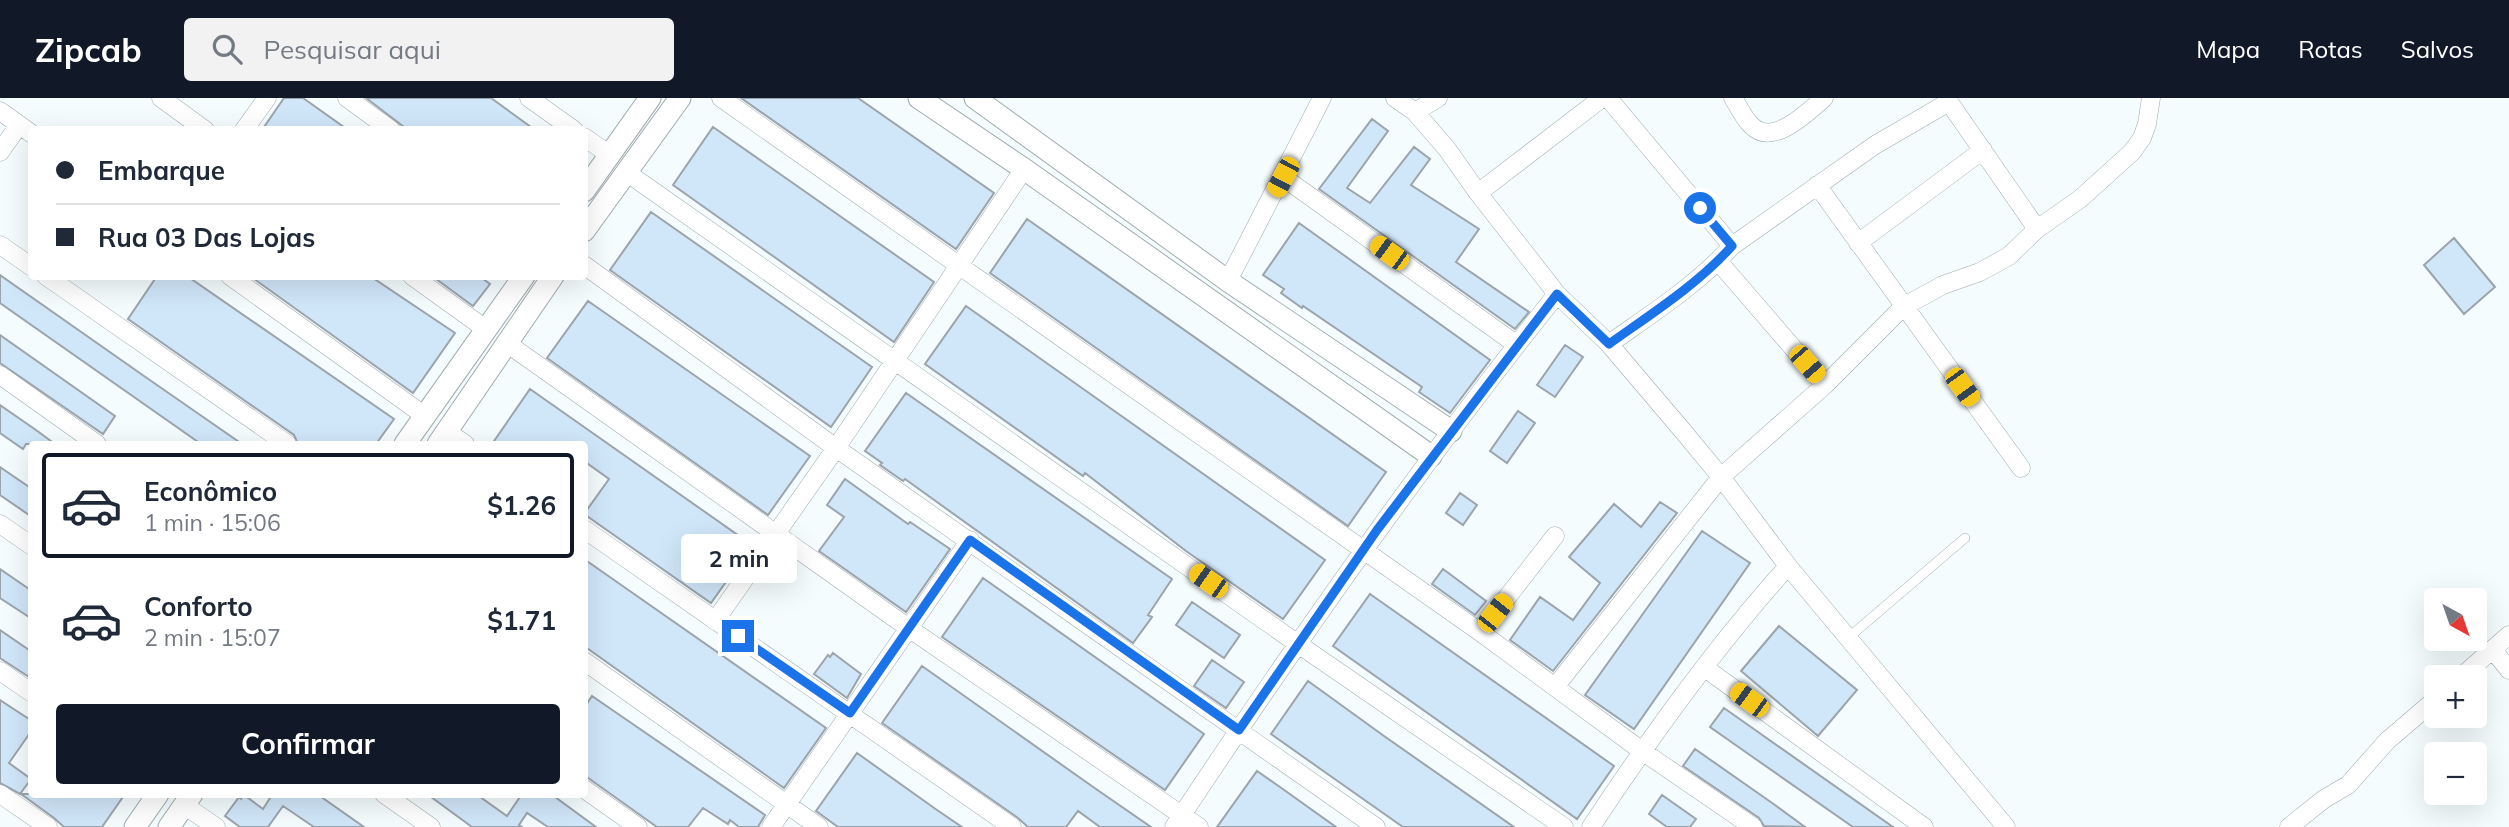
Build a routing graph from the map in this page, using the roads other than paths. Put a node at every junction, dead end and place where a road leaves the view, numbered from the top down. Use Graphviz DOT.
graph roads {
  1 [pos="7,98"];
  2 [pos="161,98"];
  3 [pos="267,98"];
  4 [pos="347,98"];
  5 [pos="530,98"];
  6 [pos="650,98"];
  7 [pos="680,98"];
  8 [pos="721,98"];
  9 [pos="919,98"];
  10 [pos="975,98"];
  11 [pos="1322,98"];
  12 [pos="1395,98"];
  13 [pos="1438,98"];
  14 [pos="1602,98"];
  15 [pos="1608,98"];
  16 [pos="1732,98"];
  17 [pos="1824,98"];
  18 [pos="2151,98"];
  19 [pos="1948,100"];
  20 [pos="0,109"];
  21 [pos="1415,112"];
  22 [pos="200,126"];
  23 [pos="247,126"];
  24 [pos="386,126"];
  25 [pos="568,126"];
  26 [pos="25,129"];
  27 [pos="588,140"];
  28 [pos="1983,150"];
  29 [pos="0,152"];
  30 [pos="610,155"];
  31 [pos="1024,169"];
  32 [pos="626,172"];
  33 [pos="1283,177"];
  34 [pos="1818,184"];
  35 [pos="588,185"];
  36 [pos="1478,193"];
  37 [pos="588,225"];
  38 [pos="2037,229"];
  39 [pos="1858,243"];
  40 [pos="0,246"];
  41 [pos="1732,246"];
  42 [pos="1718,261"];
  43 [pos="28,264"];
  44 [pos="959,265"];
  45 [pos="588,268"];
  46 [pos="52,280"];
  47 [pos="236,280"];
  48 [pos="417,280"];
  49 [pos="521,280"];
  50 [pos="550,280"];
  51 [pos="1228,281"];
  52 [pos="1557,294"];
  53 [pos="1903,307"];
  54 [pos="486,330"];
  55 [pos="508,344"];
  56 [pos="1609,344"];
  57 [pos="1517,345"];
  58 [pos="895,360"];
  59 [pos="0,375"];
  60 [pos="1825,385"];
  61 [pos="425,416"];
  62 [pos="1451,431"];
  63 [pos="442,438"];
  64 [pos="93,441"];
  65 [pos="283,441"];
  66 [pos="407,441"];
  67 [pos="836,448"];
  68 [pos="1431,456"];
  69 [pos="2021,468"];
  70 [pos="1721,477"];
  71 [pos="0,524"];
  72 [pos="588,532"];
  73 [pos="776,534"];
  74 [pos="1555,536"];
  75 [pos="1965,538"];
  76 [pos="970,540"];
  77 [pos="28,543"];
  78 [pos="1363,549"];
  79 [pos="1788,566"];
  80 [pos="715,621"];
  81 [pos="910,629"];
  82 [pos="1480,632"];
  83 [pos="2509,635"];
  84 [pos="1849,637"];
  85 [pos="1298,644"];
  86 [pos="2493,650"];
  87 [pos="588,664"];
  88 [pos="2475,665"];
  89 [pos="1705,668"];
  90 [pos="2509,670"];
  91 [pos="0,671"];
  92 [pos="1555,687"];
  93 [pos="28,690"];
  94 [pos="2424,709"];
  95 [pos="850,713"];
  96 [pos="1239,730"];
  97 [pos="1642,751"];
  98 [pos="588,792"];
  99 [pos="0,794"];
  100 [pos="155,798"];
  101 [pos="390,798"];
  102 [pos="188,800"];
  103 [pos="787,804"];
  104 [pos="1178,821"];
  105 [pos="48,827"];
  106 [pos="135,827"];
  107 [pos="169,827"];
  108 [pos="216,827"];
  109 [pos="431,827"];
  110 [pos="638,827"];
  111 [pos="771,827"];
  112 [pos="819,827"];
  113 [pos="1012,827"];
  114 [pos="1199,827"];
  115 [pos="1376,827"];
  116 [pos="1564,827"];
  117 [pos="1591,827"];
  118 [pos="1753,827"];
  119 [pos="1924,827"];
  120 [pos="2006,827"];
  121 [pos="2290,827"];
  1 -- 20 [label="street"];
  2 -- 22 [label="street"];
  3 -- 23 [label="street"];
  4 -- 24 [label="street"];
  5 -- 25 [label="street"];
  6 -- 30 [label="street"];
  7 -- 32 [label="street"];
  8 -- 44 [label="street"];
  9 -- 31 [label="street"];
  10 -- 51 [label="street"];
  11 -- 33 [label="street"];
  12 -- 21 [label="street"];
  13 -- 21 [label="street"];
  14 -- 36 [label="street"];
  15 -- 41 [label="street"];
  16 -- 17 [label="street"];
  18 -- 38 [label="street"];
  19 -- 28 [label="street"];
  19 -- 34 [label="street"];
  20 -- 26 [label="street"];
  21 -- 36 [label="street"];
  26 -- 29 [label="street"];
  27 -- 30 [label="street"];
  28 -- 38 [label="street"];
  28 -- 39 [label="street"];
  30 -- 35 [label="street"];
  31 -- 44 [label="street"];
  31 -- 68 [label="street"];
  32 -- 37 [label="street"];
  32 -- 58 [label="street"];
  33 -- 51 [label="street"];
  33 -- 57 [label="street"];
  34 -- 39 [label="street"];
  34 -- 41 [label="street"];
  36 -- 52 [label="street"];
  38 -- 53 [label="street"];
  39 -- 53 [label="street"];
  40 -- 43 [label="street"];
  41 -- 42 [label="street"];
  42 -- 56 [label="street"];
  42 -- 60 [label="street"];
  44 -- 58 [label="street"];
  44 -- 78 [label="street"];
  45 -- 67 [label="street"];
  46 -- 65 [label="street"];
  47 -- 61 [label="street"];
  48 -- 54 [label="street"];
  49 -- 54 [label="street"];
  50 -- 55 [label="street"];
  51 -- 62 [label="street"];
  52 -- 56 [label="street"];
  52 -- 57 [label="street"];
  53 -- 60 [label="street"];
  53 -- 69 [label="street"];
  54 -- 61 [label="street"];
  55 -- 63 [label="street"];
  55 -- 73 [label="street"];
  56 -- 70 [label="street"];
  57 -- 62 [label="street"];
  58 -- 67 [label="street"];
  58 -- 85 [label="street"];
  59 -- 64 [label="street"];
  60 -- 70 [label="street"];
  61 -- 66 [label="street"];
  62 -- 68 [label="street"];
  67 -- 73 [label="street"];
  67 -- 76 [label="street"];
  68 -- 78 [label="street"];
  70 -- 79 [label="street"];
  70 -- 92 [label="street"];
  71 -- 77 [label="street"];
  72 -- 80 [label="street"];
  73 -- 80 [label="street"];
  73 -- 81 [label="street"];
  74 -- 82 [label="street"];
  75 -- 84 [label="lane"];
  76 -- 81 [label="street"];
  76 -- 96 [label="street"];
  78 -- 82 [label="street"];
  78 -- 85 [label="street"];
  79 -- 84 [label="street"];
  79 -- 89 [label="street"];
  80 -- 95 [label="street"];
  81 -- 95 [label="street"];
  81 -- 104 [label="street"];
  82 -- 92 [label="street"];
  83 -- 86 [label="street"];
  84 -- 120 [label="street"];
  85 -- 96 [label="street"];
  85 -- 116 [label="street"];
  86 -- 88 [label="street"];
  86 -- 90 [label="street"];
  87 -- 103 [label="street"];
  89 -- 97 [label="street"];
  89 -- 119 [label="street"];
  91 -- 93 [label="street"];
  92 -- 97 [label="street"];
  94 -- 121 [label="street"];
  95 -- 103 [label="street"];
  95 -- 113 [label="street"];
  96 -- 104 [label="street"];
  96 -- 115 [label="street"];
  97 -- 117 [label="street"];
  97 -- 118 [label="street"];
  98 -- 110 [label="street"];
  99 -- 105 [label="street"];
  100 -- 106 [label="street"];
  101 -- 109 [label="street"];
  102 -- 107 [label="street"];
  102 -- 108 [label="street"];
  103 -- 111 [label="street"];
  103 -- 112 [label="street"];
  104 -- 114 [label="street"];
}
